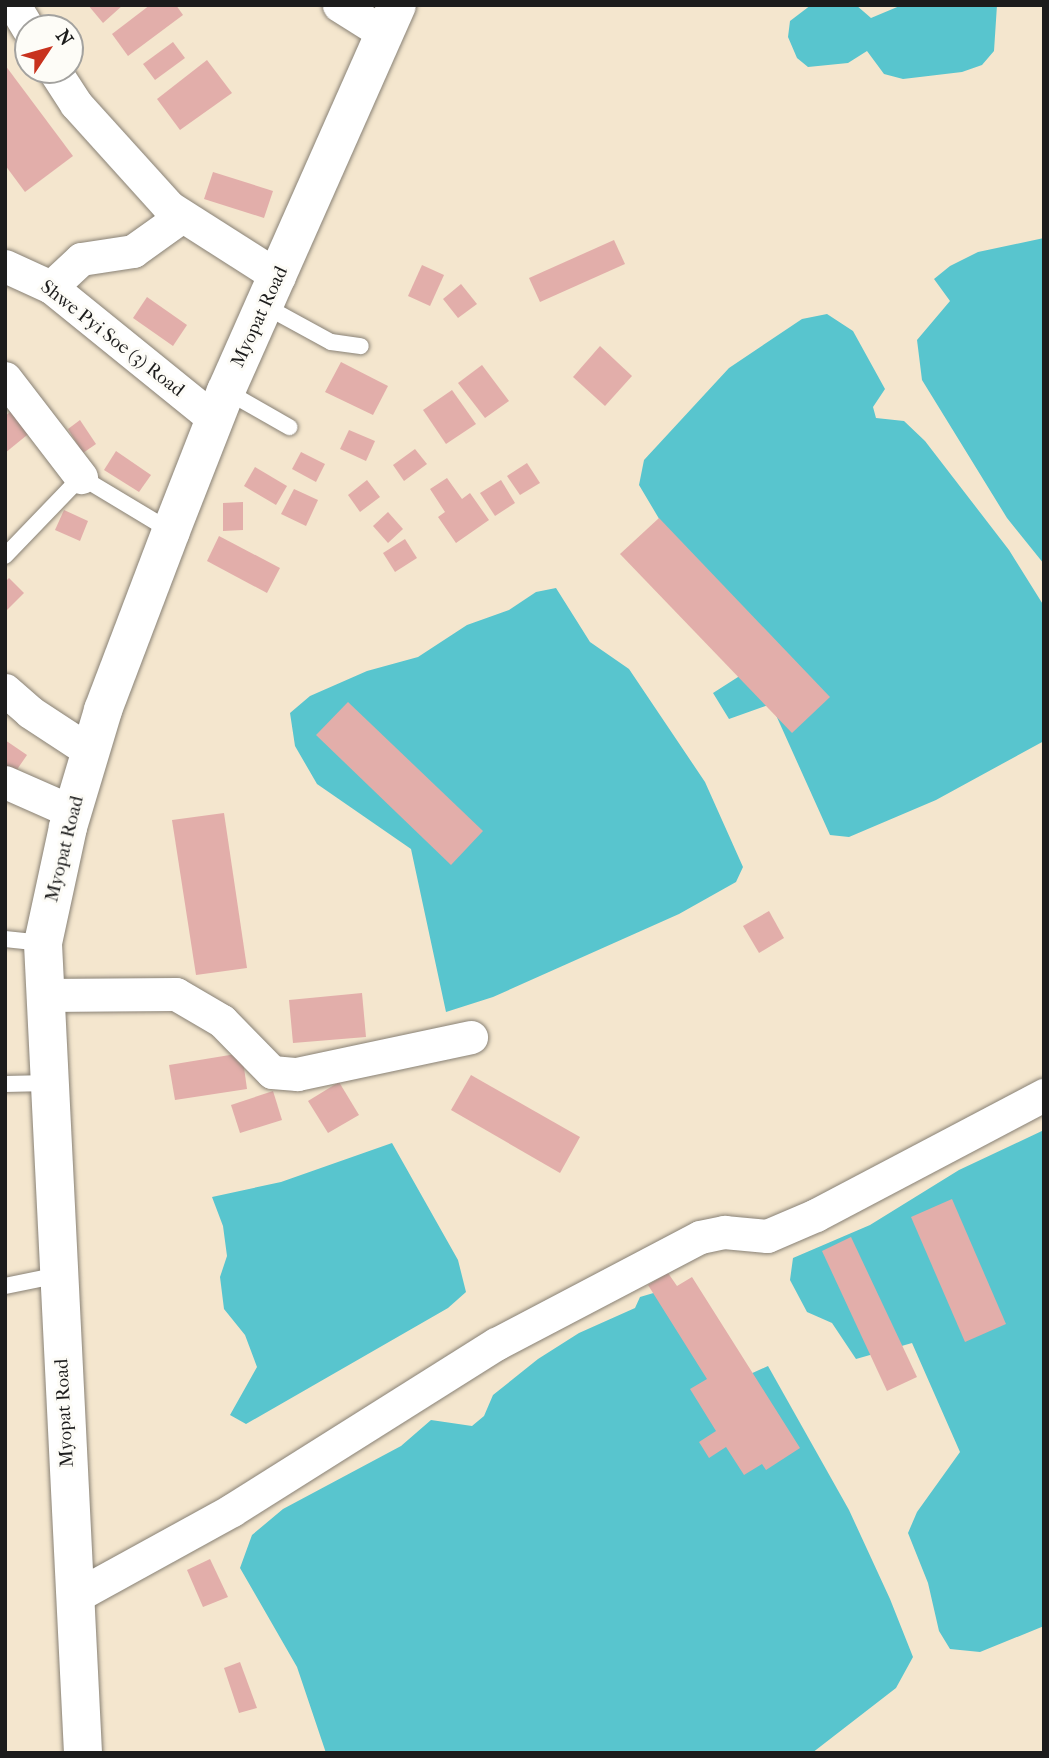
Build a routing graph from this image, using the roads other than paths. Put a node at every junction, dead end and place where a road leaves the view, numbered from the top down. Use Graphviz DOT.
graph roads {
  1 [pos="340,5"];
  2 [pos="391,20"];
  3 [pos="63,84"];
  4 [pos="182,216"];
  5 [pos="5,267"];
  6 [pos="51,287"];
  7 [pos="272,292"];
  8 [pos="360,346"];
  9 [pos="5,378"];
  10 [pos="220,405"];
  11 [pos="289,427"];
  12 [pos="81,477"];
  13 [pos="171,531"];
  14 [pos="5,556"];
  15 [pos="5,690"];
  16 [pos="90,752"];
  17 [pos="5,782"];
  18 [pos="73,811"];
  19 [pos="5,939"];
  20 [pos="43,943"];
  21 [pos="45,995"];
  22 [pos="471,1037"];
  23 [pos="49,1083"];
  24 [pos="5,1084"];
  25 [pos="1044,1095"];
  26 [pos="58,1275"];
  27 [pos="5,1286"];
  28 [pos="74,1597"];
  29 [pos="83,1753"];
  1 -- 2 [label="street"];
  2 -- 7 [label="main road, Myopat Road"];
  3 -- 4 [label="street"];
  4 -- 6 [label="street"];
  4 -- 7 [label="street"];
  5 -- 6 [label="street, Shwe Pyi Soe (3) Road"];
  6 -- 10 [label="street, Shwe Pyi Soe (3) Road"];
  7 -- 8 [label="lane"];
  7 -- 10 [label="main road, Myopat Road"];
  9 -- 12 [label="street"];
  10 -- 11 [label="lane"];
  10 -- 13 [label="main road, Myopat Road"];
  12 -- 13 [label="lane"];
  12 -- 14 [label="lane"];
  13 -- 16 [label="main road, Myopat Road"];
  15 -- 16 [label="street"];
  16 -- 18 [label="main road, Myopat Road"];
  17 -- 18 [label="street"];
  18 -- 20 [label="main road, Myopat Road"];
  19 -- 20 [label="lane"];
  20 -- 21 [label="main road, Myopat Road"];
  21 -- 22 [label="street"];
  21 -- 23 [label="main road, Myopat Road"];
  23 -- 24 [label="lane"];
  23 -- 26 [label="main road, Myopat Road"];
  25 -- 28 [label="street"];
  26 -- 27 [label="lane"];
  26 -- 28 [label="main road, Myopat Road"];
  28 -- 29 [label="main road, Myopat Road"];
}
